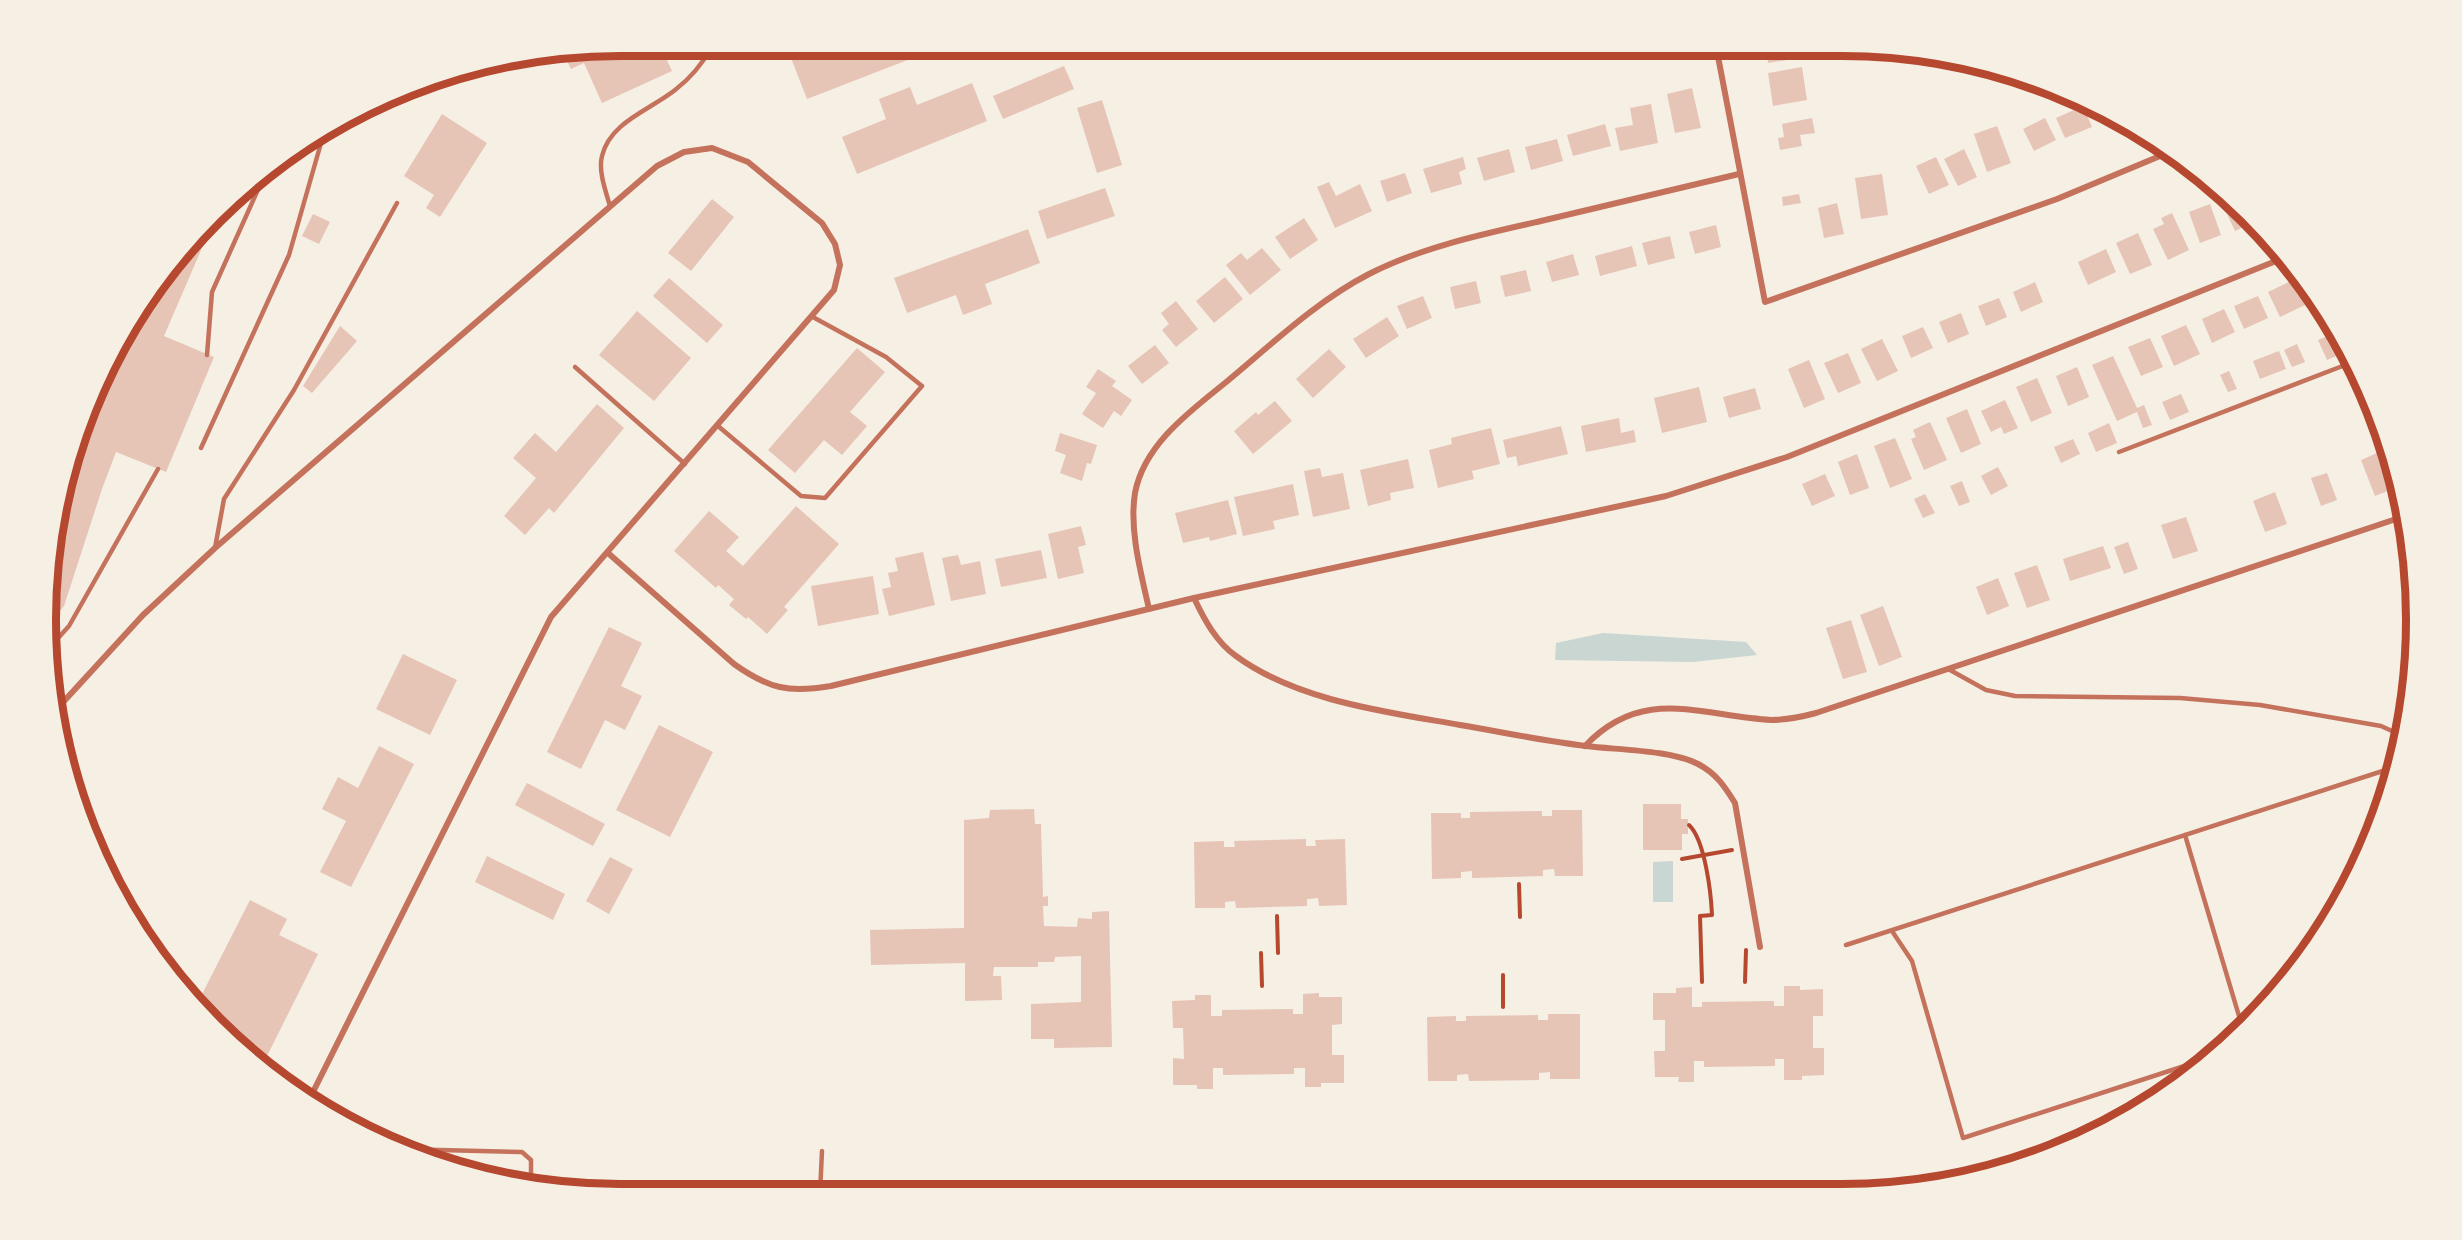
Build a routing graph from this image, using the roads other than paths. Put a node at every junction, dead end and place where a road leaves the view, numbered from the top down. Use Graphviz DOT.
graph roads {
  1 [pos="707,56"];
  2 [pos="1718,56"];
  3 [pos="321,141"];
  4 [pos="2162,155"];
  5 [pos="1739,174"];
  6 [pos="260,186"];
  7 [pos="398,203"];
  8 [pos="610,206"];
  9 [pos="2277,261"];
  10 [pos="811,316"];
  11 [pos="207,355"];
  12 [pos="2345,365"];
  13 [pos="575,367"];
  14 [pos="718,426"];
  15 [pos="201,448"];
  16 [pos="2119,452"];
  17 [pos="685,464"];
  18 [pos="158,469"];
  19 [pos="2397,519"];
  20 [pos="214,548"];
  21 [pos="608,553"];
  22 [pos="1194,598"];
  23 [pos="1149,609"];
  24 [pos="57,640"];
  25 [pos="1950,670"];
  26 [pos="62,704"];
  27 [pos="2395,733"];
  28 [pos="1585,746"];
  29 [pos="2386,770"];
  30 [pos="2185,835"];
  31 [pos="1892,930"];
  32 [pos="1846,945"];
  33 [pos="1760,947"];
  34 [pos="2240,1020"];
  35 [pos="2193,1062"];
  36 [pos="312,1093"];
  37 [pos="424,1150"];
  38 [pos="822,1151"];
  39 [pos="528,1177"];
  40 [pos="820,1184"];
  1 -- 8 [label="lane"];
  2 -- 5 [label="street"];
  3 -- 15 [label="lane"];
  4 -- 5 [label="street"];
  5 -- 23 [label="street"];
  6 -- 11 [label="lane"];
  7 -- 20 [label="lane"];
  8 -- 10 [label="street"];
  8 -- 20 [label="street"];
  9 -- 22 [label="street"];
  10 -- 14 [label="street"];
  10 -- 14 [label="lane"];
  12 -- 16 [label="lane"];
  13 -- 17 [label="lane"];
  14 -- 17 [label="street"];
  17 -- 21 [label="street"];
  18 -- 24 [label="lane"];
  19 -- 25 [label="street"];
  20 -- 26 [label="street"];
  21 -- 23 [label="street"];
  21 -- 36 [label="street"];
  22 -- 23 [label="street"];
  22 -- 28 [label="street"];
  25 -- 27 [label="lane"];
  25 -- 28 [label="street"];
  28 -- 33 [label="street"];
  29 -- 30 [label="lane"];
  30 -- 31 [label="lane"];
  30 -- 34 [label="lane"];
  31 -- 32 [label="lane"];
  31 -- 35 [label="lane"];
  37 -- 39 [label="lane"];
  38 -- 40 [label="lane"];
}
